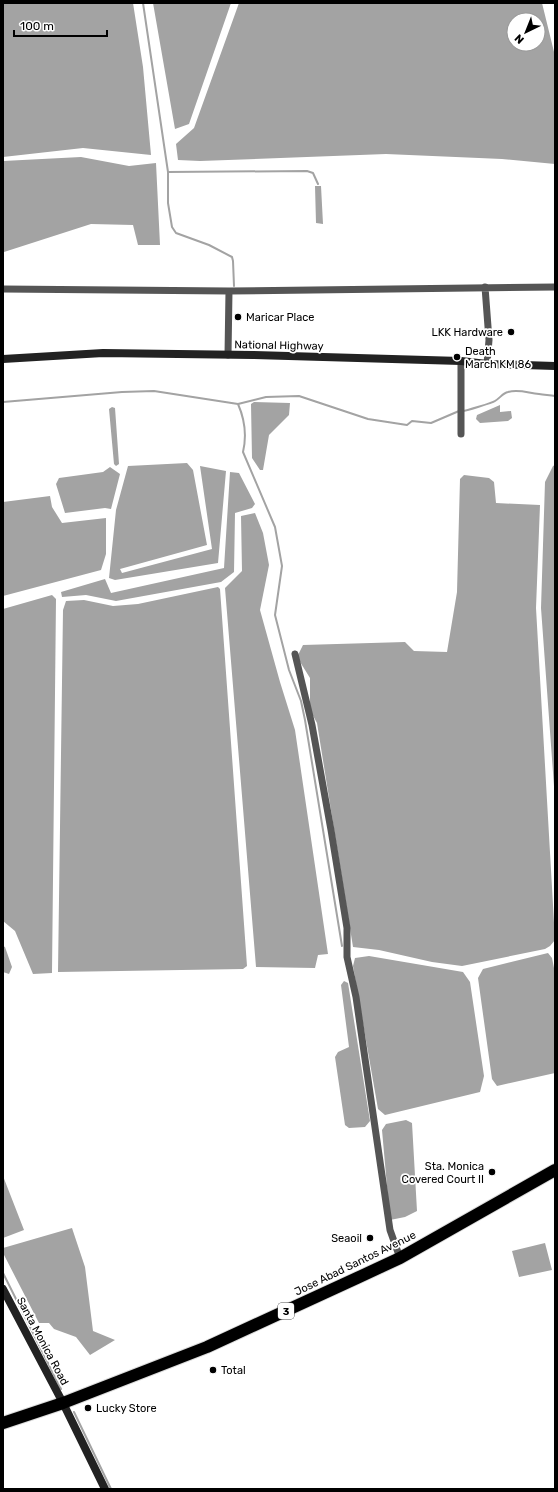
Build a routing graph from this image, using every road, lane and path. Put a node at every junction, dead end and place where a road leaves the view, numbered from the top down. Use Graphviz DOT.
graph roads {
  1 [pos="555,287"];
  2 [pos="485,288"];
  3 [pos="3,289"];
  4 [pos="229,291"];
  5 [pos="228,355"];
  6 [pos="3,360"];
  7 [pos="461,361"];
  8 [pos="488,364"];
  9 [pos="555,366"];
  10 [pos="461,434"];
  11 [pos="295,654"];
  12 [pos="555,1170"];
  13 [pos="400,1258"];
  14 [pos="3,1289"];
  15 [pos="63,1403"];
  16 [pos="3,1423"];
  17 [pos="105,1489"];
  1 -- 2 [label="street"];
  2 -- 4 [label="street"];
  2 -- 8 [label="street"];
  3 -- 4 [label="street"];
  4 -- 5 [label="street"];
  5 -- 6 [label="main road, National Highway"];
  5 -- 7 [label="main road, National Highway"];
  7 -- 8 [label="main road, National Highway"];
  7 -- 10 [label="street"];
  8 -- 9 [label="main road, National Highway"];
  11 -- 13 [label="street"];
  12 -- 13 [label="highway, Jose Abad Santos Avenue / 3"];
  13 -- 15 [label="highway, Jose Abad Santos Avenue / 3"];
  14 -- 15 [label="main road, Santa Monica Road"];
  15 -- 16 [label="highway, Jose Abad Santos Avenue / 3"];
  15 -- 17 [label="main road, Santa Monica Road"];
}
